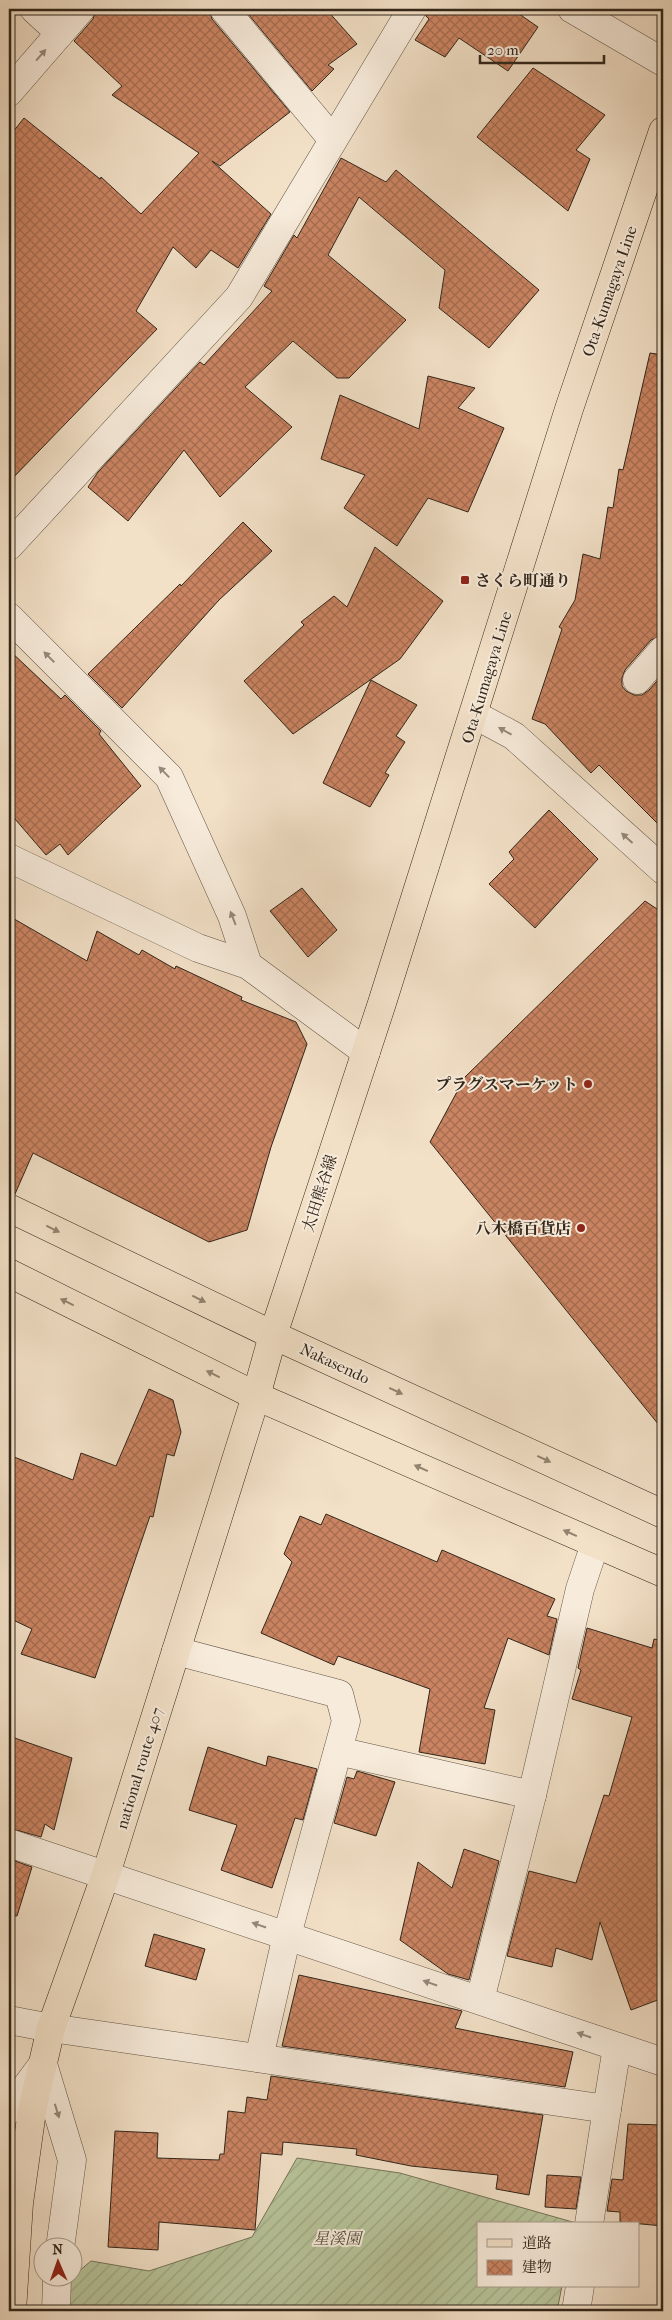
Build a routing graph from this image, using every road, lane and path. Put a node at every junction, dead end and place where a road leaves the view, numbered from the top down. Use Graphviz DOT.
graph roads {
  1 [pos="34,9"];
  2 [pos="82,9"];
  3 [pos="224,9"];
  4 [pos="412,9"];
  5 [pos="572,9"];
  6 [pos="60,33"];
  7 [pos="663,62"];
  8 [pos="9,92"];
  9 [pos="663,131"];
  10 [pos="333,140"];
  11 [pos="9,546"];
  12 [pos="9,617"];
  13 [pos="663,650"];
  14 [pos="637,680"];
  15 [pos="475,715"];
  16 [pos="9,858"];
  17 [pos="663,870"];
  18 [pos="248,965"];
  19 [pos="366,1052"];
  20 [pos="9,1208"];
  21 [pos="9,1274"];
  22 [pos="273,1335"];
  23 [pos="256,1396"];
  24 [pos="663,1514"];
  25 [pos="595,1544"];
  26 [pos="663,1573"];
  27 [pos="176,1651"];
  28 [pos="338,1751"];
  29 [pos="532,1794"];
  30 [pos="9,1842"];
  31 [pos="106,1874"];
  32 [pos="287,1935"];
  33 [pos="480,2000"];
  34 [pos="9,2020"];
  35 [pos="51,2028"];
  36 [pos="617,2047"];
  37 [pos="259,2058"];
  38 [pos="663,2062"];
  39 [pos="43,2064"];
  40 [pos="607,2109"];
  41 [pos="9,2110"];
  42 [pos="589,2222"];
  43 [pos="61,2238"];
  44 [pos="57,2288"];
  45 [pos="580,2288"];
  46 [pos="12,2311"];
  47 [pos="56,2311"];
  48 [pos="576,2311"];
  1 -- 6 [label="street"];
  2 -- 6 [label="street"];
  3 -- 10 [label="street"];
  4 -- 10 [label="street"];
  5 -- 7 [label="street"];
  8 -- 6 [label="street, one-way"];
  9 -- 15 [label="main road, Ota-Kumagaya Line"];
  10 -- 11 [label="street"];
  18 -- 12 [label="street, one-way"];
  13 -- 14 [label="street"];
  17 -- 15 [label="street, one-way"];
  15 -- 19 [label="main road, Ota-Kumagaya Line"];
  16 -- 18 [label="street"];
  18 -- 19 [label="street"];
  19 -- 22 [label="main road, 太田熊谷線"];
  20 -- 22 [label="main road, Nakasendo, one-way"];
  23 -- 21 [label="main road, one-way"];
  22 -- 23 [label="main road, national route 407"];
  22 -- 24 [label="main road, Nakasendo, one-way"];
  25 -- 23 [label="main road, one-way"];
  23 -- 27 [label="main road, national route 407"];
  25 -- 26 [label="main road"];
  25 -- 29 [label="street"];
  27 -- 28 [label="street"];
  27 -- 31 [label="main road, national route 407"];
  28 -- 29 [label="street"];
  28 -- 32 [label="street"];
  29 -- 33 [label="street"];
  30 -- 31 [label="street"];
  32 -- 31 [label="street, one-way"];
  31 -- 35 [label="main road, national route 407"];
  33 -- 32 [label="street, one-way"];
  32 -- 37 [label="street"];
  36 -- 33 [label="street, one-way"];
  34 -- 35 [label="street"];
  35 -- 37 [label="street"];
  35 -- 39 [label="main road, national route 407"];
  36 -- 38 [label="street"];
  36 -- 40 [label="street"];
  37 -- 40 [label="street"];
  39 -- 41 [label="street"];
  39 -- 43 [label="street, one-way"];
  39 -- 46 [label="main road, national route 407"];
  40 -- 42 [label="street"];
  44 -- 47 [label="street"];
  45 -- 48 [label="street"];
}
